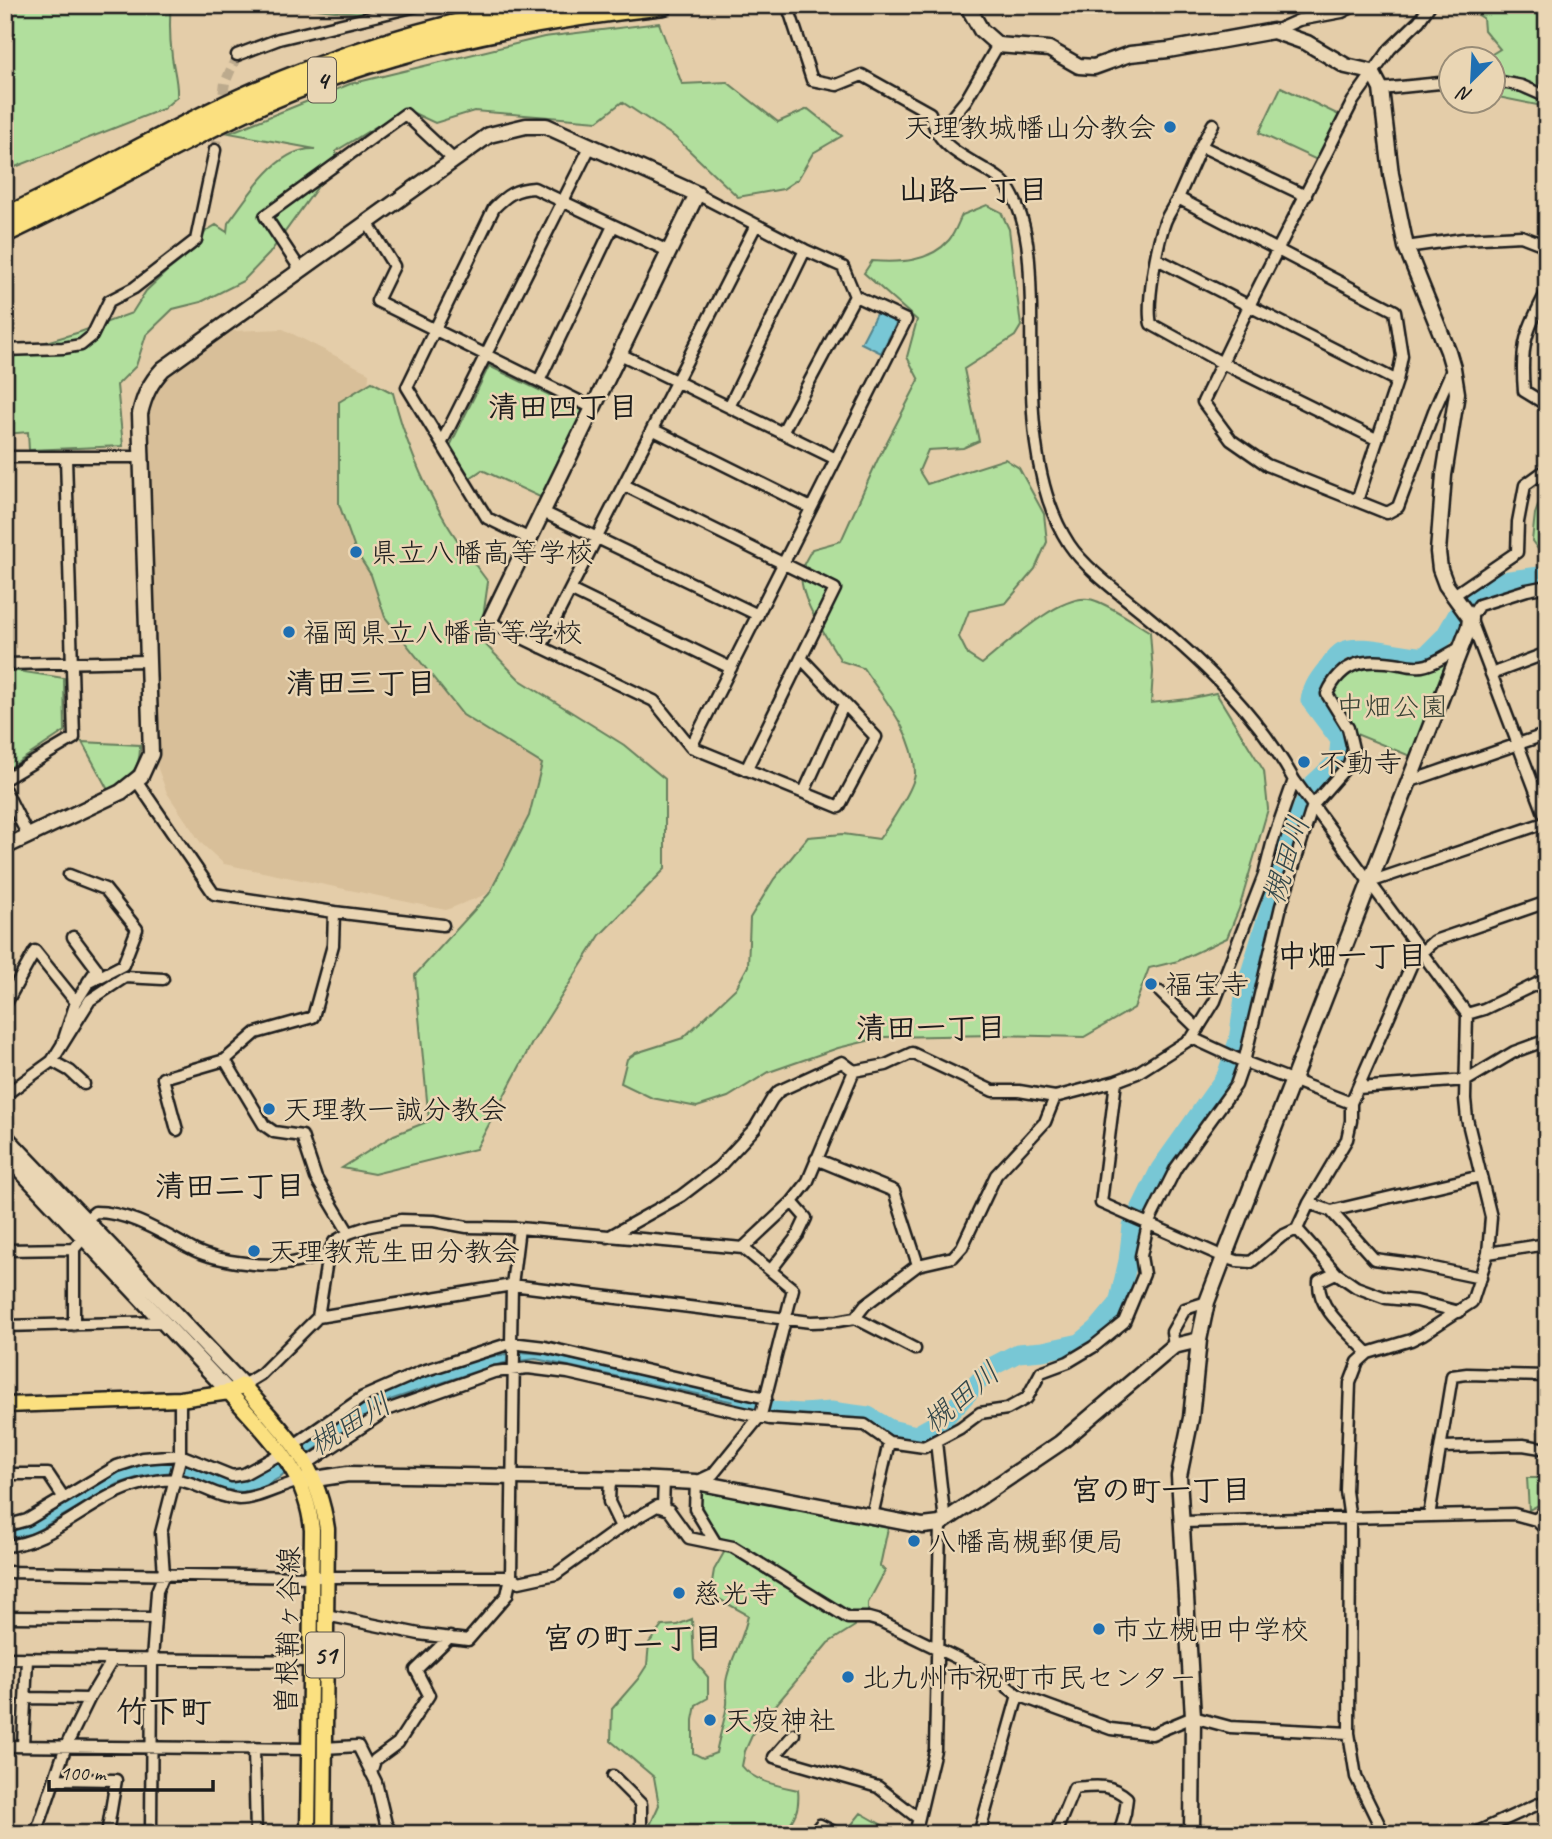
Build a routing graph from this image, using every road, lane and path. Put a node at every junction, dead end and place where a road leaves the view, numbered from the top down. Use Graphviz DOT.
graph roads {
  1 [pos="421,5"];
  2 [pos="549,5"];
  3 [pos="664,5"];
  4 [pos="793,5"];
  5 [pos="967,5"];
  6 [pos="1356,5"];
  7 [pos="1430,5"];
  8 [pos="1273,31"];
  9 [pos="998,45"];
  10 [pos="237,55"];
  11 [pos="1372,72"];
  12 [pos="1506,83"];
  13 [pos="1436,84"];
  14 [pos="1381,89"];
  15 [pos="1547,97"];
  16 [pos="1213,124"];
  17 [pos="938,134"];
  18 [pos="591,145"];
  19 [pos="1201,146"];
  20 [pos="215,150"];
  21 [pos="454,160"];
  22 [pos="697,194"];
  23 [pos="1306,195"];
  24 [pos="1178,198"];
  25 [pos="563,201"];
  26 [pos="5,217"];
  27 [pos="367,222"];
  28 [pos="755,225"];
  29 [pos="613,226"];
  30 [pos="5,235"];
  31 [pos="1547,246"];
  32 [pos="1406,247"];
  33 [pos="804,250"];
  34 [pos="1278,250"];
  35 [pos="670,252"];
  36 [pos="1157,259"];
  37 [pos="300,269"];
  38 [pos="1547,291"];
  39 [pos="855,296"];
  40 [pos="1249,306"];
  41 [pos="435,329"];
  42 [pos="5,350"];
  43 [pos="620,354"];
  44 [pos="486,355"];
  45 [pos="1222,363"];
  46 [pos="1453,368"];
  47 [pos="539,381"];
  48 [pos="676,381"];
  49 [pos="1397,381"];
  50 [pos="1547,405"];
  51 [pos="729,407"];
  52 [pos="593,408"];
  53 [pos="652,429"];
  54 [pos="782,433"];
  55 [pos="1376,439"];
  56 [pos="442,442"];
  57 [pos="5,457"];
  58 [pos="66,457"];
  59 [pos="142,457"];
  60 [pos="836,459"];
  61 [pos="1547,468"];
  62 [pos="624,485"];
  63 [pos="1357,501"];
  64 [pos="811,508"];
  65 [pos="543,512"];
  66 [pos="597,538"];
  67 [pos="530,539"];
  68 [pos="783,564"];
  69 [pos="1547,586"];
  70 [pos="570,590"];
  71 [pos="1455,597"];
  72 [pos="758,615"];
  73 [pos="1468,616"];
  74 [pos="489,622"];
  75 [pos="541,647"];
  76 [pos="1461,648"];
  77 [pos="1547,653"];
  78 [pos="801,658"];
  79 [pos="148,661"];
  80 [pos="73,662"];
  81 [pos="5,664"];
  82 [pos="731,668"];
  83 [pos="1491,674"];
  84 [pos="845,704"];
  85 [pos="1547,734"];
  86 [pos="1517,744"];
  87 [pos="691,747"];
  88 [pos="746,770"];
  89 [pos="5,779"];
  90 [pos="136,780"];
  91 [pos="1410,781"];
  92 [pos="1297,785"];
  93 [pos="5,790"];
  94 [pos="804,792"];
  95 [pos="1313,805"];
  96 [pos="1547,821"];
  97 [pos="28,836"];
  98 [pos="5,846"];
  99 [pos="69,875"];
  100 [pos="1370,882"];
  101 [pos="1547,902"];
  102 [pos="334,912"];
  103 [pos="443,925"];
  104 [pos="73,937"];
  105 [pos="1420,951"];
  106 [pos="163,979"];
  107 [pos="1547,979"];
  108 [pos="88,983"];
  109 [pos="1160,992"];
  110 [pos="76,1002"];
  111 [pos="5,1005"];
  112 [pos="1467,1014"];
  113 [pos="1198,1029"];
  114 [pos="1192,1038"];
  115 [pos="1547,1040"];
  116 [pos="62,1045"];
  117 [pos="1534,1046"];
  118 [pos="1547,1051"];
  119 [pos="225,1060"];
  120 [pos="52,1061"];
  121 [pos="1243,1062"];
  122 [pos="855,1071"];
  123 [pos="1467,1080"];
  124 [pos="1116,1081"];
  125 [pos="1293,1081"];
  126 [pos="84,1084"];
  127 [pos="1358,1088"];
  128 [pos="5,1096"];
  129 [pos="1055,1097"];
  130 [pos="1351,1103"];
  131 [pos="177,1130"];
  132 [pos="5,1136"];
  133 [pos="5,1154"];
  134 [pos="817,1159"];
  135 [pos="1481,1176"];
  136 [pos="792,1202"];
  137 [pos="1308,1203"];
  138 [pos="1331,1211"];
  139 [pos="87,1219"];
  140 [pos="1144,1222"];
  141 [pos="519,1228"];
  142 [pos="1297,1229"];
  143 [pos="349,1233"];
  144 [pos="84,1237"];
  145 [pos="608,1237"];
  146 [pos="1547,1244"];
  147 [pos="743,1248"];
  148 [pos="74,1249"];
  149 [pos="5,1250"];
  150 [pos="1488,1253"];
  151 [pos="328,1254"];
  152 [pos="1224,1257"];
  153 [pos="918,1265"];
  154 [pos="771,1270"];
  155 [pos="1336,1273"];
  156 [pos="1481,1278"];
  157 [pos="512,1285"];
  158 [pos="1207,1302"];
  159 [pos="1460,1312"];
  160 [pos="318,1317"];
  161 [pos="786,1318"];
  162 [pos="855,1318"];
  163 [pos="163,1322"];
  164 [pos="74,1325"];
  165 [pos="5,1326"];
  166 [pos="1199,1340"];
  167 [pos="1174,1346"];
  168 [pos="512,1347"];
  169 [pos="915,1349"];
  170 [pos="1368,1353"];
  171 [pos="513,1367"];
  172 [pos="1547,1376"];
  173 [pos="243,1385"];
  174 [pos="229,1392"];
  175 [pos="180,1399"];
  176 [pos="766,1400"];
  177 [pos="5,1405"];
  178 [pos="761,1416"];
  179 [pos="889,1442"];
  180 [pos="936,1442"];
  181 [pos="1441,1447"];
  182 [pos="1547,1449"];
  183 [pos="289,1450"];
  184 [pos="180,1457"];
  185 [pos="308,1463"];
  186 [pos="5,1474"];
  187 [pos="512,1476"];
  188 [pos="177,1477"];
  189 [pos="303,1477"];
  190 [pos="610,1478"];
  191 [pos="664,1480"];
  192 [pos="696,1482"];
  193 [pos="64,1498"];
  194 [pos="663,1507"];
  195 [pos="1547,1508"];
  196 [pos="872,1516"];
  197 [pos="1429,1516"];
  198 [pos="1350,1520"];
  199 [pos="1536,1520"];
  200 [pos="1182,1522"];
  201 [pos="942,1523"];
  202 [pos="5,1526"];
  203 [pos="621,1527"];
  204 [pos="1547,1531"];
  205 [pos="715,1542"];
  206 [pos="5,1546"];
  207 [pos="5,1572"];
  208 [pos="164,1574"];
  209 [pos="310,1577"];
  210 [pos="326,1577"];
  211 [pos="511,1577"];
  212 [pos="326,1615"];
  213 [pos="5,1617"];
  214 [pos="155,1618"];
  215 [pos="450,1637"];
  216 [pos="937,1648"];
  217 [pos="5,1658"];
  218 [pos="27,1658"];
  219 [pos="113,1659"];
  220 [pos="152,1660"];
  221 [pos="310,1661"];
  222 [pos="1018,1695"];
  223 [pos="26,1698"];
  224 [pos="89,1699"];
  225 [pos="1192,1717"];
  226 [pos="1349,1732"];
  227 [pos="794,1734"];
  228 [pos="23,1745"];
  229 [pos="5,1746"];
  230 [pos="66,1746"];
  231 [pos="152,1747"];
  232 [pos="254,1748"];
  233 [pos="317,1748"];
  234 [pos="371,1773"];
  235 [pos="613,1776"];
  236 [pos="55,1779"];
  237 [pos="1547,1800"];
  238 [pos="918,1818"];
  239 [pos="1384,1830"];
  240 [pos="36,1834"];
  241 [pos="107,1834"];
  242 [pos="151,1834"];
  243 [pos="257,1834"];
  244 [pos="308,1834"];
  245 [pos="324,1834"];
  246 [pos="393,1834"];
  247 [pos="641,1834"];
  248 [pos="813,1834"];
  249 [pos="838,1834"];
  250 [pos="915,1834"];
  251 [pos="979,1834"];
  252 [pos="1055,1834"];
  253 [pos="1119,1834"];
  254 [pos="1192,1834"];
  255 [pos="1365,1834"];
  256 [pos="1473,1834"];
  1 -- 10 [label="street"];
  2 -- 26 [label="highway, 4"];
  3 -- 30 [label="highway, 4"];
  4 -- 17 [label="street"];
  5 -- 9 [label="street"];
  6 -- 8 [label="street"];
  7 -- 11 [label="street"];
  8 -- 9 [label="street"];
  8 -- 11 [label="street"];
  9 -- 17 [label="street"];
  11 -- 14 [label="street"];
  11 -- 23 [label="street"];
  12 -- 15 [label="street"];
  13 -- 14 [label="street"];
  14 -- 32 [label="street"];
  16 -- 19 [label="street"];
  17 -- 92 [label="street"];
  18 -- 21 [label="street"];
  18 -- 22 [label="street"];
  18 -- 25 [label="street"];
  19 -- 23 [label="street"];
  19 -- 24 [label="street"];
  20 -- 42 [label="street"];
  21 -- 27 [label="street"];
  21 -- 37 [label="street"];
  22 -- 28 [label="street"];
  22 -- 35 [label="street"];
  23 -- 34 [label="street"];
  24 -- 34 [label="street"];
  24 -- 36 [label="street"];
  25 -- 29 [label="street"];
  25 -- 41 [label="street"];
  25 -- 44 [label="street"];
  27 -- 37 [label="street"];
  27 -- 41 [label="street"];
  28 -- 33 [label="street"];
  28 -- 48 [label="street"];
  29 -- 35 [label="street"];
  29 -- 47 [label="street"];
  31 -- 32 [label="street"];
  32 -- 46 [label="street"];
  33 -- 39 [label="street"];
  33 -- 51 [label="street"];
  34 -- 40 [label="street"];
  34 -- 49 [label="street"];
  35 -- 43 [label="street"];
  36 -- 40 [label="street"];
  36 -- 45 [label="street"];
  37 -- 59 [label="street"];
  38 -- 50 [label="street"];
  39 -- 54 [label="street"];
  39 -- 60 [label="street"];
  40 -- 45 [label="street"];
  40 -- 49 [label="street"];
  41 -- 44 [label="street"];
  41 -- 56 [label="street"];
  43 -- 48 [label="street"];
  43 -- 52 [label="street"];
  44 -- 47 [label="street"];
  44 -- 56 [label="street"];
  45 -- 55 [label="street"];
  45 -- 63 [label="street"];
  46 -- 63 [label="street"];
  46 -- 71 [label="street"];
  47 -- 52 [label="street"];
  48 -- 51 [label="street"];
  48 -- 53 [label="street"];
  49 -- 55 [label="street"];
  51 -- 54 [label="street"];
  52 -- 65 [label="street"];
  53 -- 62 [label="street"];
  53 -- 64 [label="street"];
  54 -- 60 [label="street"];
  55 -- 63 [label="street"];
  56 -- 67 [label="street"];
  57 -- 58 [label="street"];
  58 -- 59 [label="street"];
  58 -- 80 [label="street"];
  59 -- 79 [label="street"];
  60 -- 64 [label="street"];
  61 -- 71 [label="street"];
  62 -- 66 [label="street"];
  62 -- 68 [label="street"];
  64 -- 68 [label="street"];
  65 -- 66 [label="street"];
  65 -- 67 [label="street"];
  66 -- 70 [label="street"];
  66 -- 72 [label="street"];
  67 -- 74 [label="street"];
  68 -- 72 [label="street"];
  68 -- 78 [label="street"];
  69 -- 73 [label="street"];
  70 -- 75 [label="street"];
  70 -- 82 [label="street"];
  71 -- 73 [label="street"];
  72 -- 82 [label="street"];
  73 -- 76 [label="street"];
  73 -- 83 [label="street"];
  74 -- 75 [label="street"];
  75 -- 87 [label="street"];
  76 -- 91 [label="street"];
  76 -- 95 [label="street"];
  77 -- 83 [label="street"];
  78 -- 84 [label="street"];
  78 -- 88 [label="street"];
  79 -- 80 [label="street"];
  79 -- 90 [label="street"];
  80 -- 81 [label="street"];
  80 -- 89 [label="street"];
  82 -- 87 [label="street"];
  83 -- 86 [label="street"];
  84 -- 94 [label="street"];
  84 -- 94 [label="street"];
  85 -- 86 [label="street"];
  86 -- 91 [label="street"];
  86 -- 96 [label="street"];
  87 -- 88 [label="street"];
  88 -- 94 [label="street"];
  90 -- 97 [label="street"];
  90 -- 102 [label="street"];
  91 -- 100 [label="street"];
  92 -- 95 [label="street"];
  92 -- 113 [label="street"];
  93 -- 97 [label="street"];
  95 -- 100 [label="street"];
  95 -- 121 [label="street"];
  96 -- 100 [label="street"];
  97 -- 98 [label="street"];
  99 -- 108 [label="street"];
  100 -- 105 [label="street"];
  100 -- 125 [label="street"];
  101 -- 105 [label="street"];
  102 -- 103 [label="street"];
  102 -- 119 [label="street"];
  104 -- 108 [label="street"];
  105 -- 112 [label="street"];
  105 -- 127 [label="street"];
  106 -- 116 [label="street"];
  107 -- 112 [label="street"];
  108 -- 110 [label="street"];
  109 -- 113 [label="street"];
  110 -- 111 [label="street"];
  110 -- 116 [label="street"];
  112 -- 123 [label="street"];
  113 -- 114 [label="street"];
  114 -- 121 [label="street"];
  114 -- 124 [label="street"];
  115 -- 117 [label="street"];
  116 -- 120 [label="street"];
  117 -- 118 [label="street"];
  117 -- 123 [label="street"];
  119 -- 131 [label="street"];
  119 -- 143 [label="street"];
  120 -- 126 [label="street"];
  120 -- 128 [label="street"];
  121 -- 125 [label="street"];
  121 -- 140 [label="street"];
  122 -- 129 [label="street"];
  122 -- 134 [label="street"];
  122 -- 145 [label="street"];
  123 -- 127 [label="street"];
  123 -- 135 [label="street"];
  124 -- 129 [label="street"];
  124 -- 140 [label="street"];
  125 -- 130 [label="street"];
  125 -- 152 [label="street"];
  127 -- 130 [label="street"];
  129 -- 153 [label="street"];
  130 -- 137 [label="street"];
  132 -- 139 [label="street"];
  133 -- 144 [label="street"];
  134 -- 136 [label="street"];
  134 -- 153 [label="street"];
  135 -- 138 [label="street"];
  135 -- 150 [label="street"];
  136 -- 147 [label="street"];
  136 -- 154 [label="street"];
  137 -- 138 [label="street"];
  137 -- 142 [label="street"];
  138 -- 156 [label="street"];
  139 -- 151 [label="street"];
  139 -- 173 [label="street"];
  140 -- 152 [label="street"];
  140 -- 180 [label="street"];
  141 -- 143 [label="street"];
  141 -- 145 [label="street"];
  141 -- 157 [label="street"];
  142 -- 152 [label="street"];
  142 -- 155 [label="street"];
  143 -- 151 [label="street"];
  144 -- 148 [label="street"];
  144 -- 163 [label="street"];
  145 -- 147 [label="street"];
  146 -- 150 [label="street"];
  147 -- 154 [label="street"];
  148 -- 149 [label="street"];
  148 -- 164 [label="street"];
  150 -- 156 [label="street"];
  151 -- 160 [label="street"];
  152 -- 158 [label="street"];
  153 -- 162 [label="street"];
  154 -- 161 [label="street"];
  155 -- 159 [label="street"];
  155 -- 170 [label="street"];
  156 -- 159 [label="street"];
  157 -- 160 [label="street"];
  157 -- 161 [label="street"];
  157 -- 168 [label="street"];
  158 -- 166 [label="street"];
  158 -- 167 [label="street"];
  159 -- 170 [label="street"];
  160 -- 173 [label="street"];
  161 -- 162 [label="street"];
  161 -- 176 [label="street"];
  162 -- 169 [label="street"];
  163 -- 164 [label="street"];
  163 -- 174 [label="street"];
  164 -- 165 [label="street"];
  166 -- 167 [label="street"];
  166 -- 200 [label="street"];
  167 -- 201 [label="street"];
  168 -- 171 [label="street"];
  168 -- 176 [label="street"];
  168 -- 183 [label="street"];
  170 -- 198 [label="street"];
  171 -- 178 [label="street"];
  171 -- 185 [label="street"];
  171 -- 187 [label="street"];
  172 -- 181 [label="street"];
  173 -- 174 [label="main road"];
  173 -- 183 [label="main road, 51"];
  174 -- 175 [label="main road"];
  174 -- 183 [label="main road, 51"];
  175 -- 177 [label="main road"];
  175 -- 184 [label="street"];
  176 -- 178 [label="street"];
  178 -- 179 [label="street"];
  178 -- 192 [label="street"];
  179 -- 180 [label="street"];
  179 -- 196 [label="street"];
  180 -- 201 [label="street"];
  181 -- 182 [label="street"];
  181 -- 197 [label="street"];
  183 -- 184 [label="street"];
  183 -- 185 [label="main road, 51"];
  183 -- 189 [label="main road, 51"];
  184 -- 188 [label="street"];
  184 -- 193 [label="street"];
  185 -- 189 [label="main road, 曽根鞘ヶ谷線 / 51"];
  186 -- 193 [label="street"];
  187 -- 189 [label="street"];
  187 -- 190 [label="street"];
  187 -- 211 [label="street"];
  188 -- 189 [label="street"];
  188 -- 206 [label="street"];
  188 -- 208 [label="street"];
  189 -- 209 [label="main road, 曽根鞘ヶ谷線 / 51"];
  189 -- 210 [label="main road, 曽根鞘ヶ谷線 / 51"];
  190 -- 191 [label="street"];
  190 -- 203 [label="street"];
  191 -- 192 [label="street"];
  191 -- 194 [label="street"];
  192 -- 196 [label="street"];
  192 -- 205 [label="street"];
  193 -- 202 [label="street"];
  194 -- 203 [label="street"];
  194 -- 205 [label="street"];
  195 -- 199 [label="street"];
  196 -- 201 [label="street"];
  197 -- 198 [label="street"];
  197 -- 199 [label="street"];
  198 -- 200 [label="street"];
  198 -- 226 [label="street"];
  199 -- 204 [label="street"];
  200 -- 225 [label="street"];
  201 -- 216 [label="street"];
  203 -- 211 [label="street"];
  205 -- 216 [label="street"];
  207 -- 208 [label="street"];
  208 -- 209 [label="street"];
  208 -- 214 [label="street"];
  209 -- 210 [label="street"];
  209 -- 221 [label="main road, 曽根鞘ヶ谷線 / 51"];
  210 -- 211 [label="street"];
  210 -- 212 [label="main road, 曽根鞘ヶ谷線 / 51"];
  211 -- 215 [label="street"];
  212 -- 215 [label="street"];
  212 -- 233 [label="main road, 曽根鞘ヶ谷線 / 51"];
  213 -- 214 [label="street"];
  214 -- 220 [label="street"];
  215 -- 234 [label="street"];
  216 -- 222 [label="street"];
  216 -- 238 [label="street"];
  217 -- 218 [label="street"];
  218 -- 219 [label="street"];
  218 -- 223 [label="street"];
  219 -- 220 [label="street"];
  219 -- 224 [label="street"];
  220 -- 221 [label="street"];
  220 -- 231 [label="street"];
  221 -- 233 [label="main road, 曽根鞘ヶ谷線 / 51"];
  222 -- 225 [label="street"];
  222 -- 251 [label="street"];
  223 -- 224 [label="street"];
  223 -- 228 [label="street"];
  224 -- 230 [label="street"];
  225 -- 226 [label="street"];
  225 -- 254 [label="street"];
  226 -- 239 [label="street"];
  227 -- 238 [label="street"];
  228 -- 229 [label="street"];
  228 -- 230 [label="street"];
  230 -- 231 [label="street"];
  230 -- 236 [label="street"];
  231 -- 232 [label="street"];
  231 -- 242 [label="street"];
  232 -- 233 [label="street"];
  232 -- 243 [label="street"];
  233 -- 234 [label="street"];
  233 -- 244 [label="main road, 曽根鞘ヶ谷線 / 51"];
  233 -- 245 [label="main road, 曽根鞘ヶ谷線 / 51"];
  234 -- 246 [label="street"];
  235 -- 247 [label="street"];
  236 -- 240 [label="street"];
  236 -- 241 [label="street"];
  237 -- 256 [label="street"];
  238 -- 250 [label="street"];
  239 -- 255 [label="street"];
  248 -- 249 [label="street"];
  252 -- 253 [label="street"];
}
